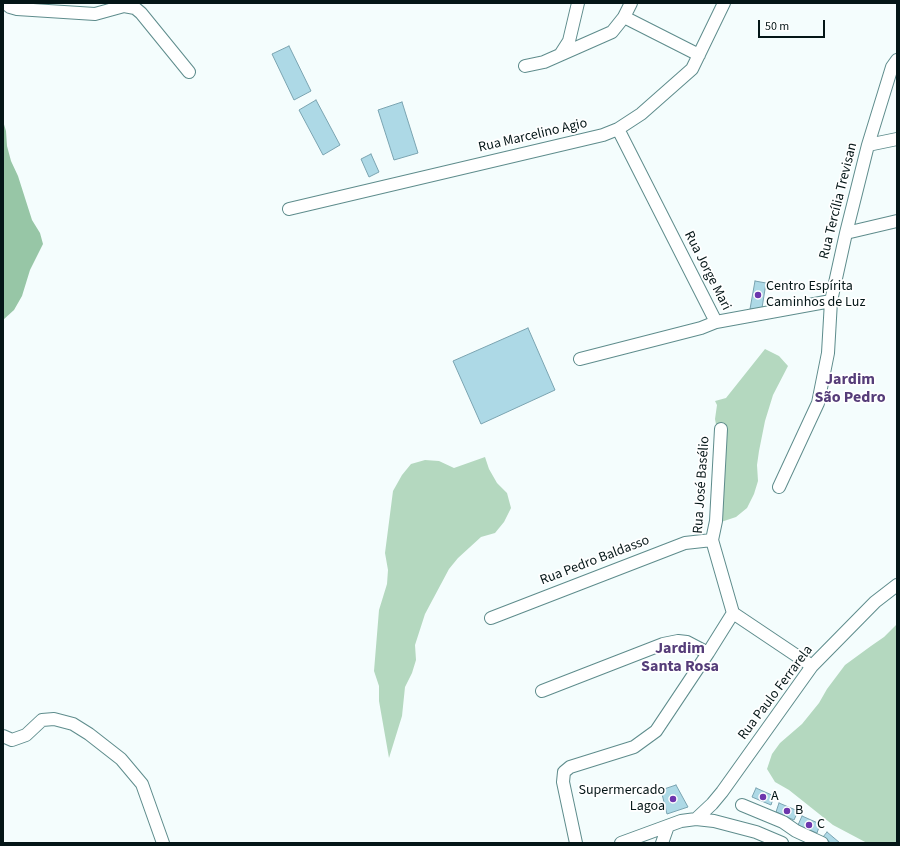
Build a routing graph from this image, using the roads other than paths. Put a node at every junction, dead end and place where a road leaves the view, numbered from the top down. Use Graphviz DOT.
graph roads {
  1 [pos="5,3"];
  2 [pos="578,3"];
  3 [pos="631,3"];
  4 [pos="724,3"];
  5 [pos="624,17"];
  6 [pos="560,55"];
  7 [pos="699,55"];
  8 [pos="897,60"];
  9 [pos="524,66"];
  10 [pos="189,72"];
  11 [pos="618,129"];
  12 [pos="897,139"];
  13 [pos="868,145"];
  14 [pos="289,209"];
  15 [pos="897,221"];
  16 [pos="846,234"];
  17 [pos="830,302"];
  18 [pos="716,322"];
  19 [pos="580,359"];
  20 [pos="721,429"];
  21 [pos="779,487"];
  22 [pos="712,540"];
  23 [pos="897,585"];
  24 [pos="733,613"];
  25 [pos="491,618"];
  26 [pos="708,653"];
  27 [pos="812,666"];
  28 [pos="542,690"];
  29 [pos="3,736"];
  30 [pos="722,792"];
  31 [pos="742,805"];
  32 [pos="696,819"];
  33 [pos="714,820"];
  34 [pos="668,826"];
  35 [pos="163,843"];
  36 [pos="576,843"];
  37 [pos="621,843"];
  38 [pos="662,843"];
  39 [pos="782,843"];
  40 [pos="822,843"];
  1 -- 10 [label="street"];
  2 -- 6 [label="street"];
  3 -- 5 [label="street"];
  4 -- 7 [label="street, Rua Marcelino Agio"];
  5 -- 6 [label="street"];
  5 -- 7 [label="street"];
  6 -- 9 [label="street"];
  7 -- 11 [label="street, Rua Marcelino Agio"];
  8 -- 13 [label="street, Rua Tercília Trevisan"];
  11 -- 14 [label="street, Rua Marcelino Agio"];
  11 -- 18 [label="street, Rua Jorge Mari"];
  12 -- 13 [label="street"];
  13 -- 16 [label="street, Rua Tercília Trevisan"];
  15 -- 16 [label="street"];
  16 -- 17 [label="street, Rua Tercília Trevisan"];
  17 -- 18 [label="street, Rua Jorge Mari"];
  17 -- 21 [label="street, Rua Tercília Trevisan"];
  18 -- 19 [label="street"];
  20 -- 22 [label="street, Rua José Basélio"];
  22 -- 24 [label="street, Rua José Basélio"];
  22 -- 25 [label="street, Rua Pedro Baldasso"];
  23 -- 27 [label="street, Rua Paulo Ferrarela"];
  24 -- 26 [label="street"];
  24 -- 27 [label="street"];
  26 -- 28 [label="street"];
  26 -- 36 [label="street"];
  27 -- 30 [label="street, Rua Paulo Ferrarela"];
  29 -- 35 [label="street"];
  30 -- 32 [label="street, Rua Paulo Ferrarela"];
  30 -- 33 [label="street, Rua Paulo Ferrarela"];
  31 -- 40 [label="street"];
  32 -- 33 [label="street"];
  32 -- 34 [label="street"];
  33 -- 39 [label="street"];
  34 -- 37 [label="street"];
  34 -- 38 [label="street"];
}
